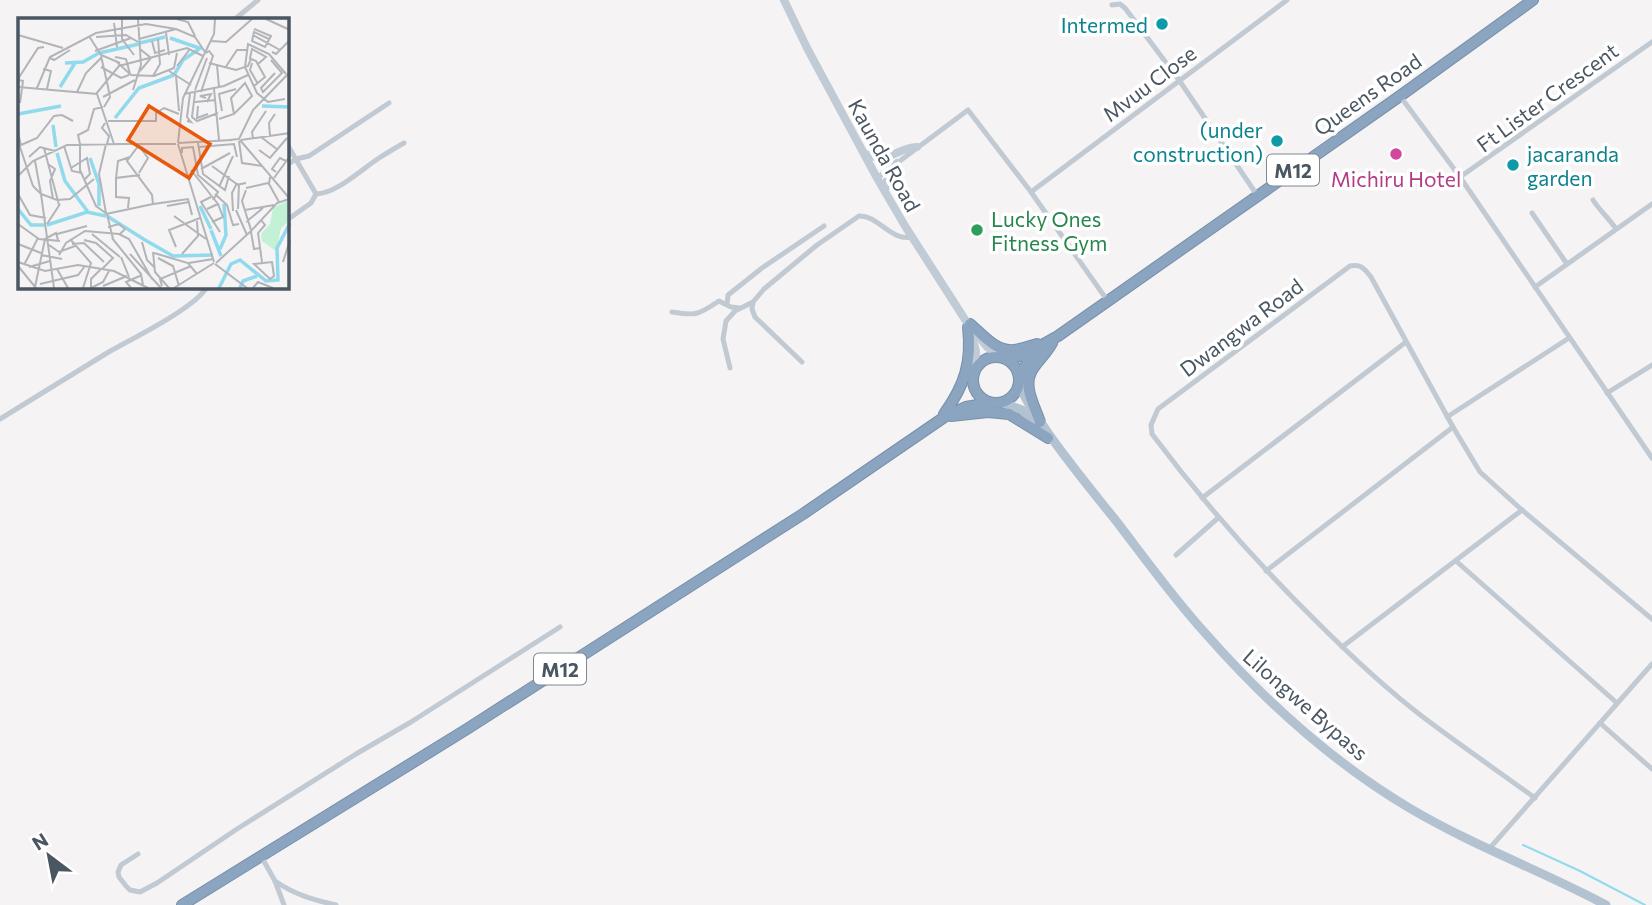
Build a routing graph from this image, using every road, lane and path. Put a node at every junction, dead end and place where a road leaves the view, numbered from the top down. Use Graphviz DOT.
graph roads {
  1 [pos="258,0"];
  2 [pos="784,0"];
  3 [pos="1287,0"];
  4 [pos="1532,0"];
  5 [pos="1112,5"];
  6 [pos="236,18"];
  7 [pos="1652,41"];
  8 [pos="1179,80"];
  9 [pos="1400,96"];
  10 [pos="389,103"];
  11 [pos="404,143"];
  12 [pos="289,147"];
  13 [pos="917,147"];
  14 [pos="865,154"];
  15 [pos="296,159"];
  16 [pos="897,163"];
  17 [pos="289,164"];
  18 [pos="1460,177"];
  19 [pos="877,178"];
  20 [pos="1031,192"];
  21 [pos="316,194"];
  22 [pos="885,194"];
  23 [pos="1257,195"];
  24 [pos="1593,200"];
  25 [pos="1652,204"];
  26 [pos="1532,213"];
  27 [pos="289,219"];
  28 [pos="824,226"];
  29 [pos="1616,229"];
  30 [pos="912,237"];
  31 [pos="1567,264"];
  32 [pos="1535,286"];
  33 [pos="205,289"];
  34 [pos="728,295"];
  35 [pos="1107,300"];
  36 [pos="719,301"];
  37 [pos="753,302"];
  38 [pos="727,304"];
  39 [pos="739,308"];
  40 [pos="672,312"];
  41 [pos="968,324"];
  42 [pos="1569,338"];
  43 [pos="1051,341"];
  44 [pos="1406,342"];
  45 [pos="1004,358"];
  46 [pos="802,362"];
  47 [pos="1652,365"];
  48 [pos="730,368"];
  49 [pos="974,374"];
  50 [pos="1020,381"];
  51 [pos="1607,393"];
  52 [pos="989,403"];
  53 [pos="1003,403"];
  54 [pos="945,415"];
  55 [pos="1447,416"];
  56 [pos="0,419"];
  57 [pos="1041,422"];
  58 [pos="1453,427"];
  59 [pos="1051,440"];
  60 [pos="1652,458"];
  61 [pos="1202,498"];
  62 [pos="1522,510"];
  63 [pos="1218,518"];
  64 [pos="1177,555"];
  65 [pos="1456,561"];
  66 [pos="1266,571"];
  67 [pos="1652,619"];
  68 [pos="560,627"];
  69 [pos="1342,647"];
  70 [pos="1652,664"];
  71 [pos="1617,703"];
  72 [pos="1600,723"];
  73 [pos="1652,769"];
  74 [pos="1535,797"];
  75 [pos="1489,849"];
  76 [pos="138,853"];
  77 [pos="261,856"];
  78 [pos="275,881"];
  79 [pos="319,903"];
  80 [pos="182,905"];
  81 [pos="284,905"];
  82 [pos="337,905"];
  83 [pos="1606,905"];
  1 -- 6 [label="street"];
  2 -- 14 [label="main road, Kaunda Road"];
  3 -- 8 [label="street, Mvuu Close"];
  4 -- 9 [label="highway, Queens Road / M12"];
  5 -- 8 [label="street"];
  7 -- 18 [label="street, Ft Lister Crescent"];
  8 -- 20 [label="street, Mvuu Close"];
  8 -- 23 [label="street"];
  9 -- 18 [label="street"];
  9 -- 23 [label="highway, Queens Road / M12"];
  10 -- 15 [label="street"];
  11 -- 21 [label="street"];
  12 -- 15 [label="street"];
  13 -- 14 [label="main road"];
  13 -- 16 [label="street"];
  13 -- 20 [label="street"];
  14 -- 19 [label="main road, Kaunda Road"];
  15 -- 17 [label="street"];
  15 -- 21 [label="street"];
  16 -- 19 [label="street"];
  16 -- 22 [label="main road"];
  18 -- 32 [label="street"];
  19 -- 22 [label="main road, Kaunda Road"];
  20 -- 35 [label="street"];
  21 -- 27 [label="street"];
  22 -- 30 [label="main road, Kaunda Road"];
  23 -- 35 [label="highway, Queens Road / M12"];
  24 -- 29 [label="street"];
  25 -- 29 [label="street"];
  26 -- 31 [label="street"];
  28 -- 34 [label="street"];
  29 -- 31 [label="street"];
  30 -- 37 [label="street"];
  30 -- 41 [label="main road, Kaunda Road"];
  31 -- 32 [label="street"];
  32 -- 42 [label="street"];
  33 -- 56 [label="street"];
  34 -- 36 [label="street"];
  34 -- 38 [label="street"];
  35 -- 43 [label="highway, Queens Road / M12"];
  36 -- 38 [label="street"];
  36 -- 40 [label="street"];
  37 -- 39 [label="street"];
  37 -- 46 [label="street"];
  38 -- 39 [label="street"];
  39 -- 48 [label="street"];
  41 -- 43 [label="highway"];
  41 -- 45 [label="main road, Kaunda Road"];
  41 -- 49 [label="main road, Kaunda Road"];
  41 -- 54 [label="highway"];
  42 -- 51 [label="street"];
  42 -- 55 [label="street"];
  43 -- 45 [label="highway, M12"];
  43 -- 50 [label="highway, M12"];
  43 -- 57 [label="highway"];
  44 -- 55 [label="street"];
  44 -- 61 [label="street"];
  44 -- 61 [label="street, Dwangwa Road"];
  45 -- 49 [label="highway, M12"];
  45 -- 50 [label="highway"];
  47 -- 51 [label="street"];
  49 -- 52 [label="highway"];
  49 -- 54 [label="highway, M12"];
  50 -- 53 [label="highway, M12"];
  50 -- 57 [label="main road, Lilongwe Bypass"];
  51 -- 60 [label="street"];
  52 -- 53 [label="highway, M12"];
  52 -- 54 [label="highway, M12"];
  53 -- 59 [label="main road, Lilongwe Bypass"];
  54 -- 59 [label="highway"];
  54 -- 77 [label="highway, M12"];
  55 -- 58 [label="street"];
  57 -- 59 [label="main road, Lilongwe Bypass"];
  58 -- 62 [label="street"];
  58 -- 66 [label="street"];
  59 -- 75 [label="main road, Lilongwe Bypass"];
  61 -- 63 [label="street"];
  62 -- 65 [label="street"];
  62 -- 67 [label="street"];
  63 -- 64 [label="street"];
  63 -- 66 [label="street"];
  65 -- 69 [label="street"];
  65 -- 71 [label="street"];
  66 -- 69 [label="street"];
  68 -- 76 [label="street"];
  69 -- 74 [label="street"];
  70 -- 71 [label="street"];
  71 -- 72 [label="street"];
  72 -- 73 [label="street"];
  72 -- 74 [label="street"];
  74 -- 75 [label="street"];
  75 -- 83 [label="main road, Lilongwe Bypass"];
  77 -- 78 [label="street"];
  77 -- 80 [label="highway, M12"];
  78 -- 79 [label="street"];
  78 -- 81 [label="street"];
  79 -- 82 [label="street"];
}
